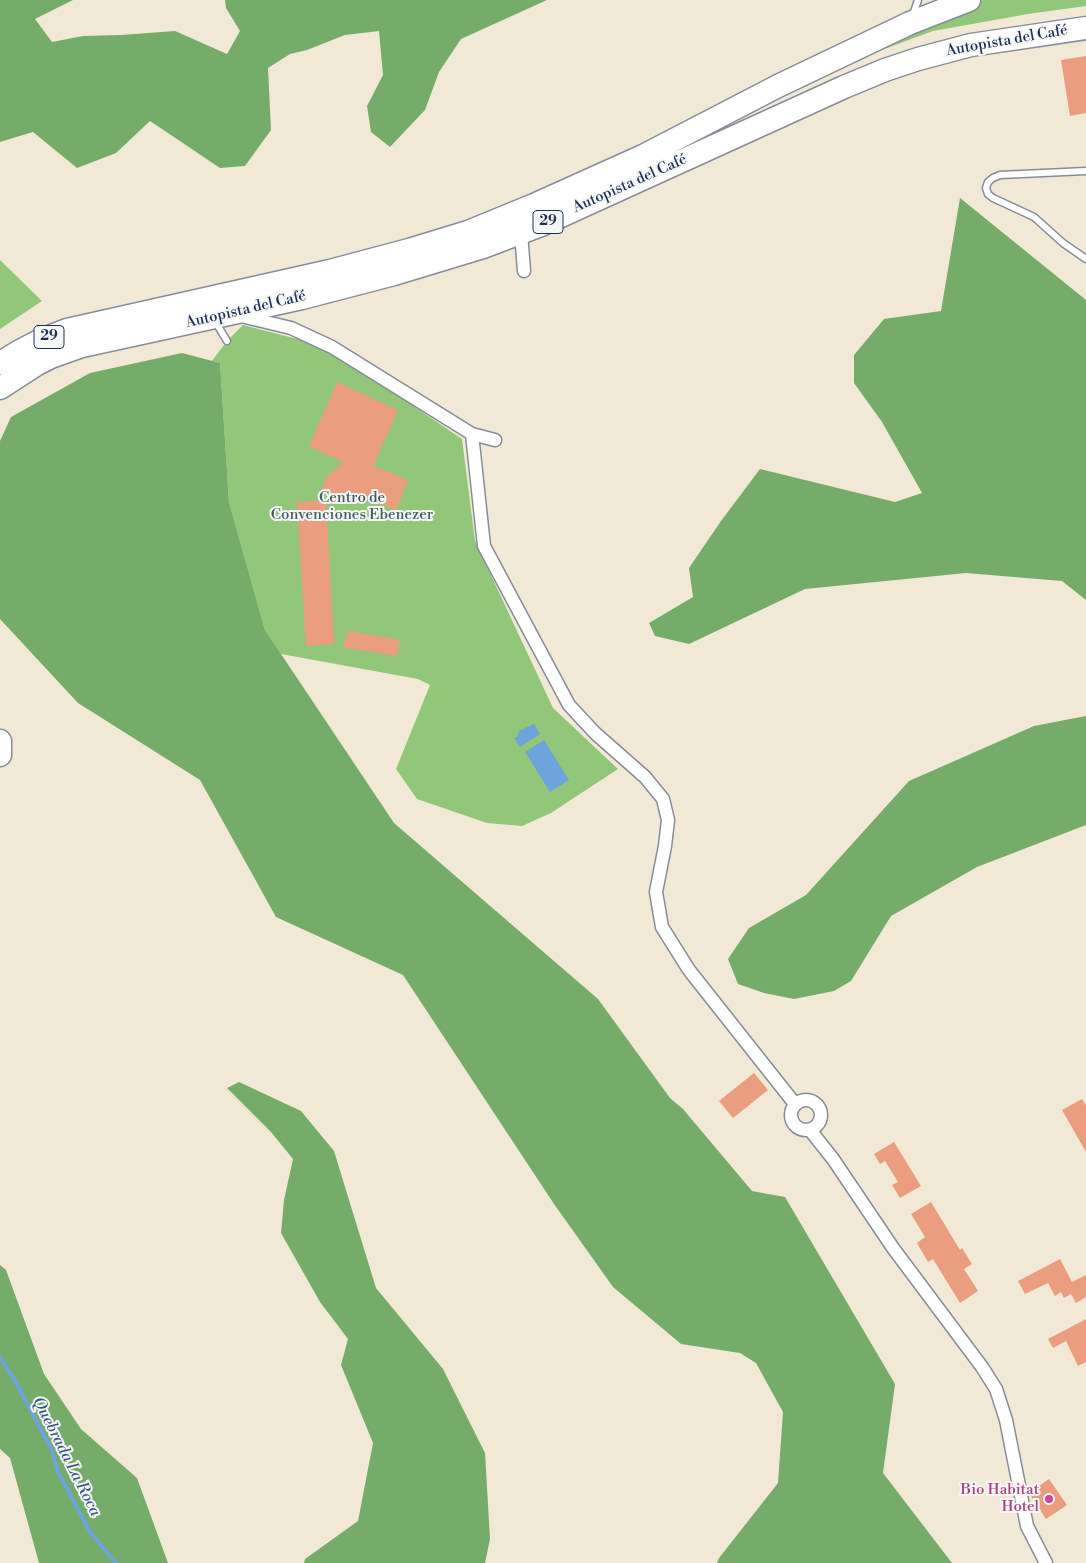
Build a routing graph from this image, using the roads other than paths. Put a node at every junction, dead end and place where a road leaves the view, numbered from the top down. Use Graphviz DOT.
graph roads {
  1 [pos="918,0"];
  2 [pos="969,0"];
  3 [pos="910,23"];
  4 [pos="1086,28"];
  5 [pos="1086,172"];
  6 [pos="521,233"];
  7 [pos="1086,260"];
  8 [pos="524,271"];
  9 [pos="223,316"];
  10 [pos="102,321"];
  11 [pos="227,341"];
  12 [pos="0,351"];
  13 [pos="0,363"];
  14 [pos="37,364"];
  15 [pos="0,388"];
  16 [pos="0,401"];
  17 [pos="472,434"];
  18 [pos="495,440"];
  19 [pos="0,741"];
  20 [pos="0,755"];
  21 [pos="795,1104"];
  22 [pos="810,1130"];
  23 [pos="1046,1563"];
  1 -- 3 [label="lane"];
  2 -- 3 [label="highway, Autopista del Café / 29"];
  3 -- 10 [label="highway, Autopista del Café / 29"];
  4 -- 6 [label="highway, Autopista del Café / 29"];
  5 -- 7 [label="lane"];
  6 -- 8 [label="street"];
  6 -- 9 [label="highway, Autopista del Café / 29"];
  9 -- 11 [label="lane"];
  9 -- 14 [label="highway, Autopista del Café / 29"];
  9 -- 17 [label="street"];
  10 -- 12 [label="highway"];
  10 -- 13 [label="highway, Autopista del Café / 29"];
  14 -- 15 [label="highway, Autopista del Café / 29"];
  14 -- 16 [label="highway"];
  17 -- 18 [label="street"];
  17 -- 21 [label="street"];
  19 -- 20 [label="highway"];
  21 -- 22 [label="street"];
  21 -- 22 [label="street"];
  22 -- 23 [label="street"];
}
